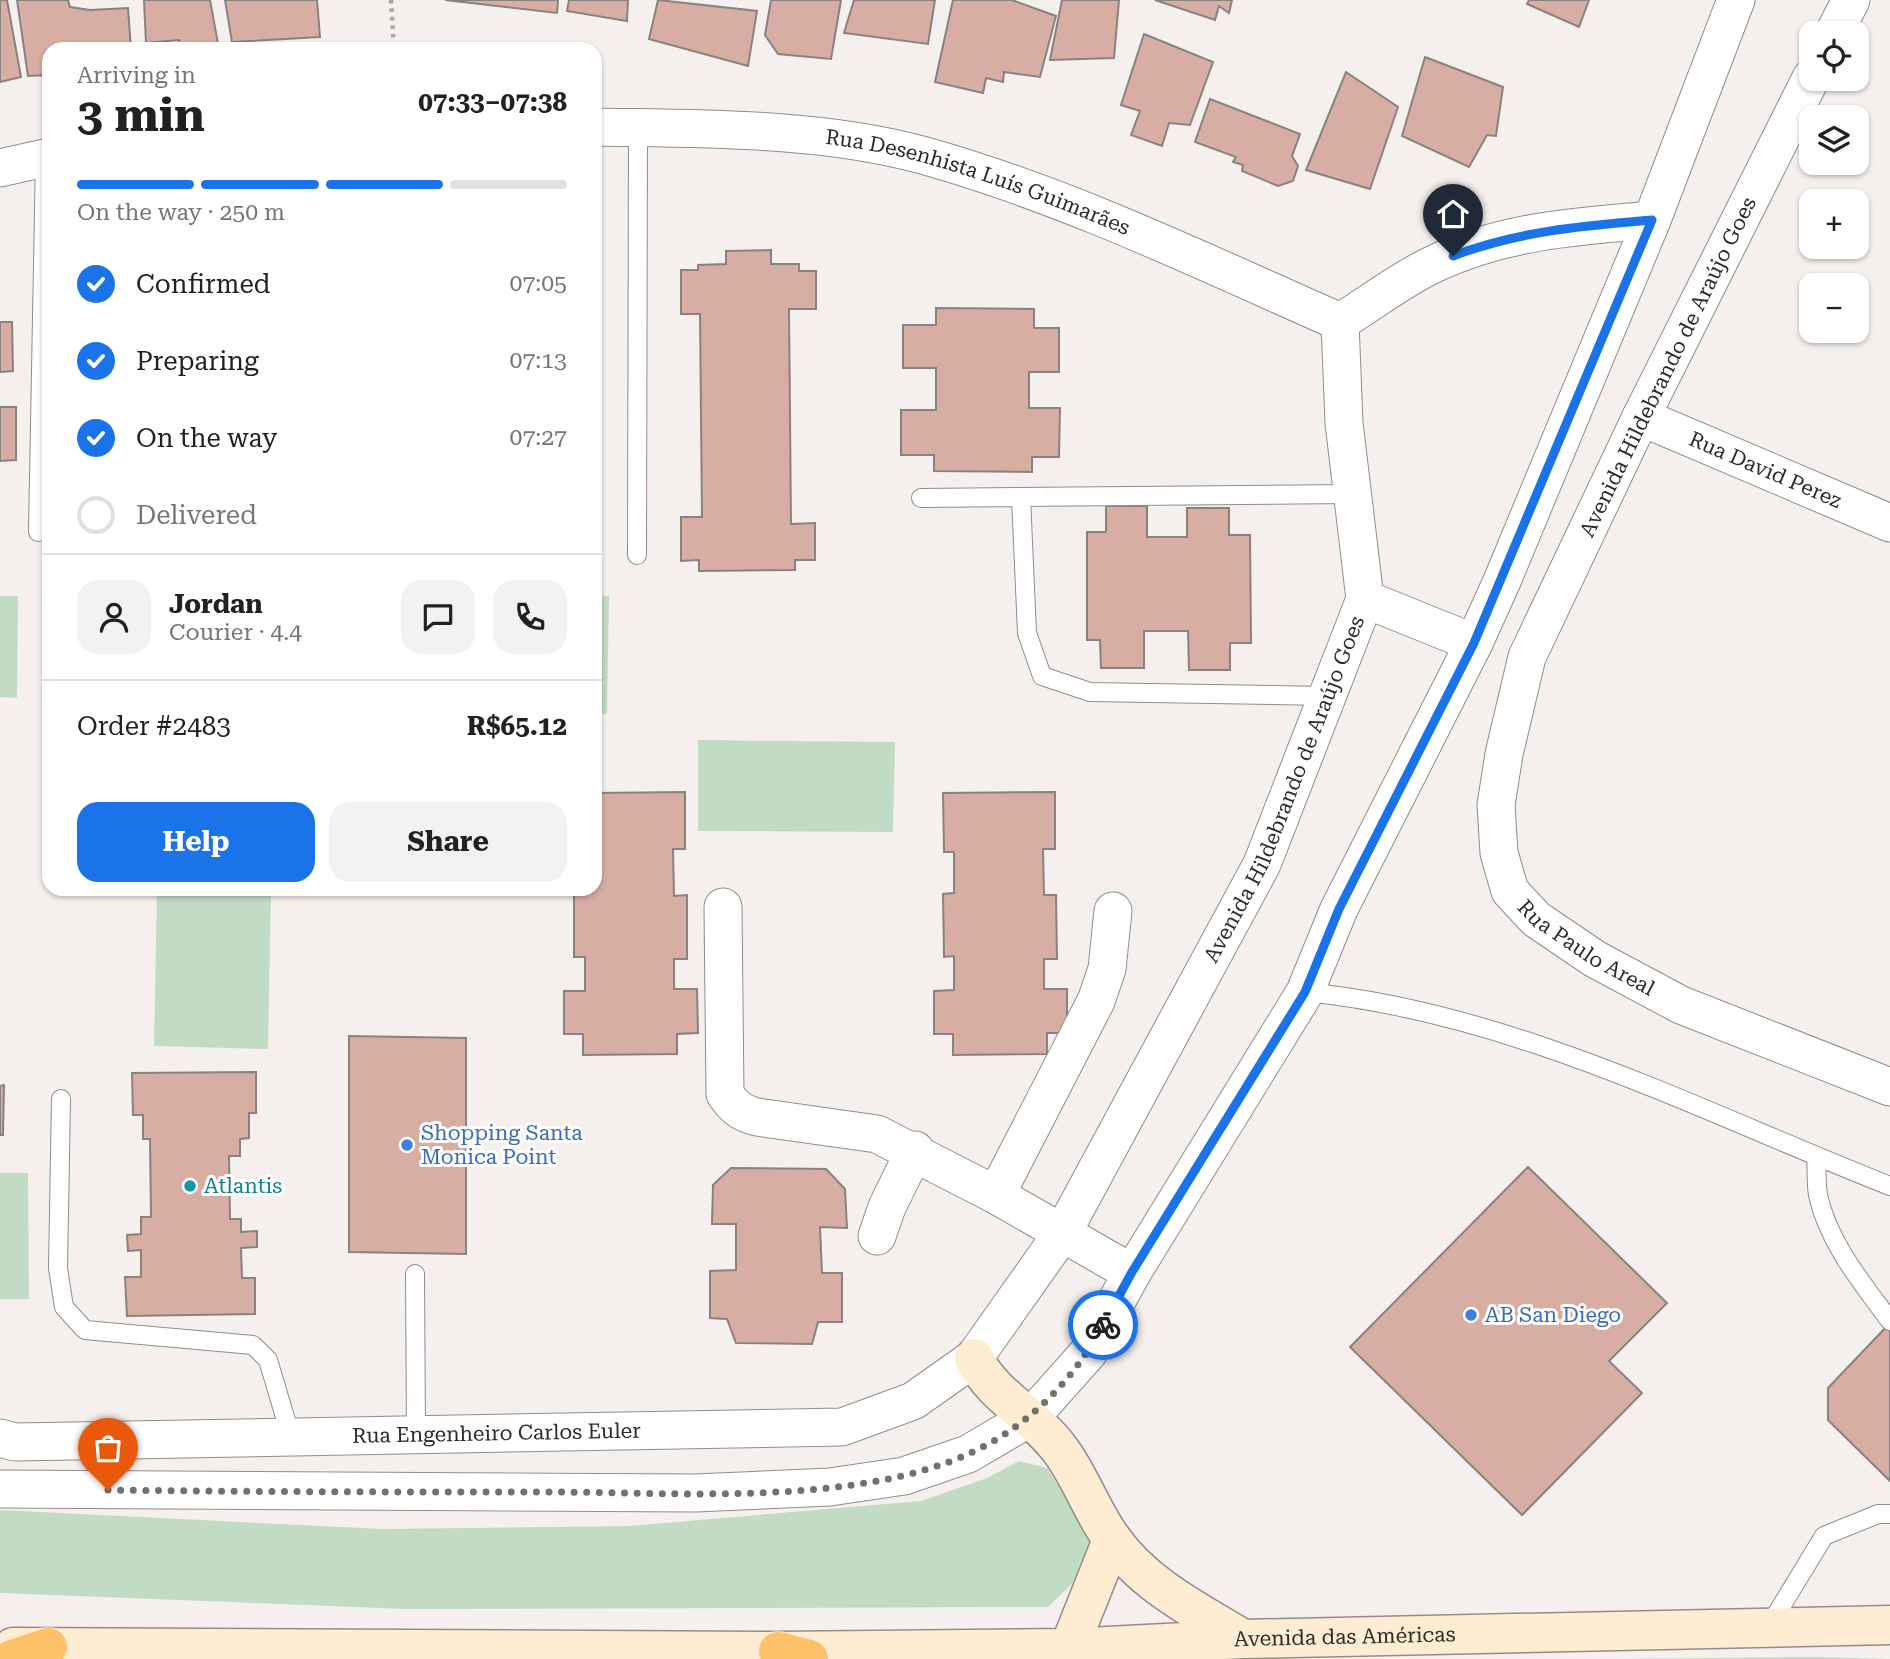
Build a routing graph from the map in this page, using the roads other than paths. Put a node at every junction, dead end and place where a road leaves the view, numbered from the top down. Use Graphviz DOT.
graph roads {
  1 [pos="1736,0"];
  2 [pos="1851,0"];
  3 [pos="1840,21"];
  4 [pos="1804,91"];
  5 [pos="602,127"];
  6 [pos="638,128"];
  7 [pos="42,159"];
  8 [pos="0,169"];
  9 [pos="1652,220"];
  10 [pos="1340,322"];
  11 [pos="42,366"];
  12 [pos="1641,417"];
  13 [pos="1351,494"];
  14 [pos="1021,497"];
  15 [pos="921,498"];
  16 [pos="1890,523"];
  17 [pos="38,532"];
  18 [pos="637,555"];
  19 [pos="1365,599"];
  20 [pos="1474,643"];
  21 [pos="1527,657"];
  22 [pos="1328,696"];
  23 [pos="723,908"];
  24 [pos="1113,911"];
  25 [pos="1305,992"];
  26 [pos="1890,1087"];
  27 [pos="61,1099"];
  28 [pos="915,1150"];
  29 [pos="1816,1157"];
  30 [pos="1890,1186"];
  31 [pos="996,1195"];
  32 [pos="1063,1232"];
  33 [pos="877,1236"];
  34 [pos="1132,1272"];
  35 [pos="415,1274"];
  36 [pos="1890,1321"];
  37 [pos="974,1358"];
  38 [pos="1031,1417"];
  39 [pos="416,1435"];
  40 [pos="291,1437"];
  41 [pos="0,1438"];
  42 [pos="0,1489"];
  43 [pos="1890,1514"];
  44 [pos="1112,1540"];
  45 [pos="1890,1625"];
  46 [pos="1768,1628"];
  47 [pos="1243,1639"];
  48 [pos="0,1647"];
  49 [pos="48,1647"];
  50 [pos="1069,1648"];
  51 [pos="793,1655"];
  52 [pos="12,1659"];
  1 -- 9 [label="street"];
  2 -- 3 [label="street"];
  4 -- 12 [label="street, Avenida Hildebrando de Araújo Goes"];
  5 -- 6 [label="street, Rua Desenhista Luís Guimarães"];
  6 -- 10 [label="street, Rua Desenhista Luís Guimarães"];
  6 -- 18 [label="lane"];
  7 -- 8 [label="street"];
  9 -- 10 [label="street"];
  9 -- 20 [label="street"];
  10 -- 13 [label="street, Avenida Hildebrando de Araújo Goes"];
  11 -- 17 [label="lane"];
  12 -- 16 [label="street, Rua David Perez"];
  12 -- 21 [label="street, Avenida Hildebrando de Araújo Goes"];
  13 -- 14 [label="lane"];
  13 -- 19 [label="street, Avenida Hildebrando de Araújo Goes"];
  14 -- 15 [label="lane"];
  14 -- 22 [label="lane"];
  19 -- 20 [label="street"];
  19 -- 22 [label="street, Avenida Hildebrando de Araújo Goes"];
  20 -- 25 [label="street"];
  21 -- 26 [label="street, Rua Paulo Areal"];
  22 -- 32 [label="street, Avenida Hildebrando de Araújo Goes"];
  23 -- 28 [label="street"];
  24 -- 31 [label="street"];
  25 -- 29 [label="lane"];
  25 -- 34 [label="street"];
  27 -- 40 [label="lane"];
  28 -- 31 [label="street"];
  28 -- 33 [label="street"];
  29 -- 30 [label="lane"];
  29 -- 36 [label="lane"];
  31 -- 32 [label="street"];
  32 -- 34 [label="street"];
  32 -- 37 [label="street, Avenida Hildebrando de Araújo Goes"];
  34 -- 38 [label="street"];
  35 -- 39 [label="lane"];
  37 -- 38 [label="main road"];
  37 -- 39 [label="street, Rua Engenheiro Carlos Euler"];
  38 -- 42 [label="street"];
  38 -- 44 [label="main road"];
  39 -- 40 [label="street, Rua Engenheiro Carlos Euler"];
  40 -- 41 [label="street, Rua Engenheiro Carlos Euler"];
  43 -- 46 [label="lane"];
  44 -- 47 [label="main road"];
  44 -- 50 [label="main road"];
  45 -- 46 [label="main road, Avenida das Américas"];
  46 -- 47 [label="main road, Avenida das Américas"];
  47 -- 50 [label="main road, Avenida das Américas"];
  48 -- 49 [label="main road, Avenida das Américas"];
  49 -- 51 [label="main road, Avenida das Américas"];
  49 -- 52 [label="highway"];
  50 -- 51 [label="main road, Avenida das Américas"];
}
